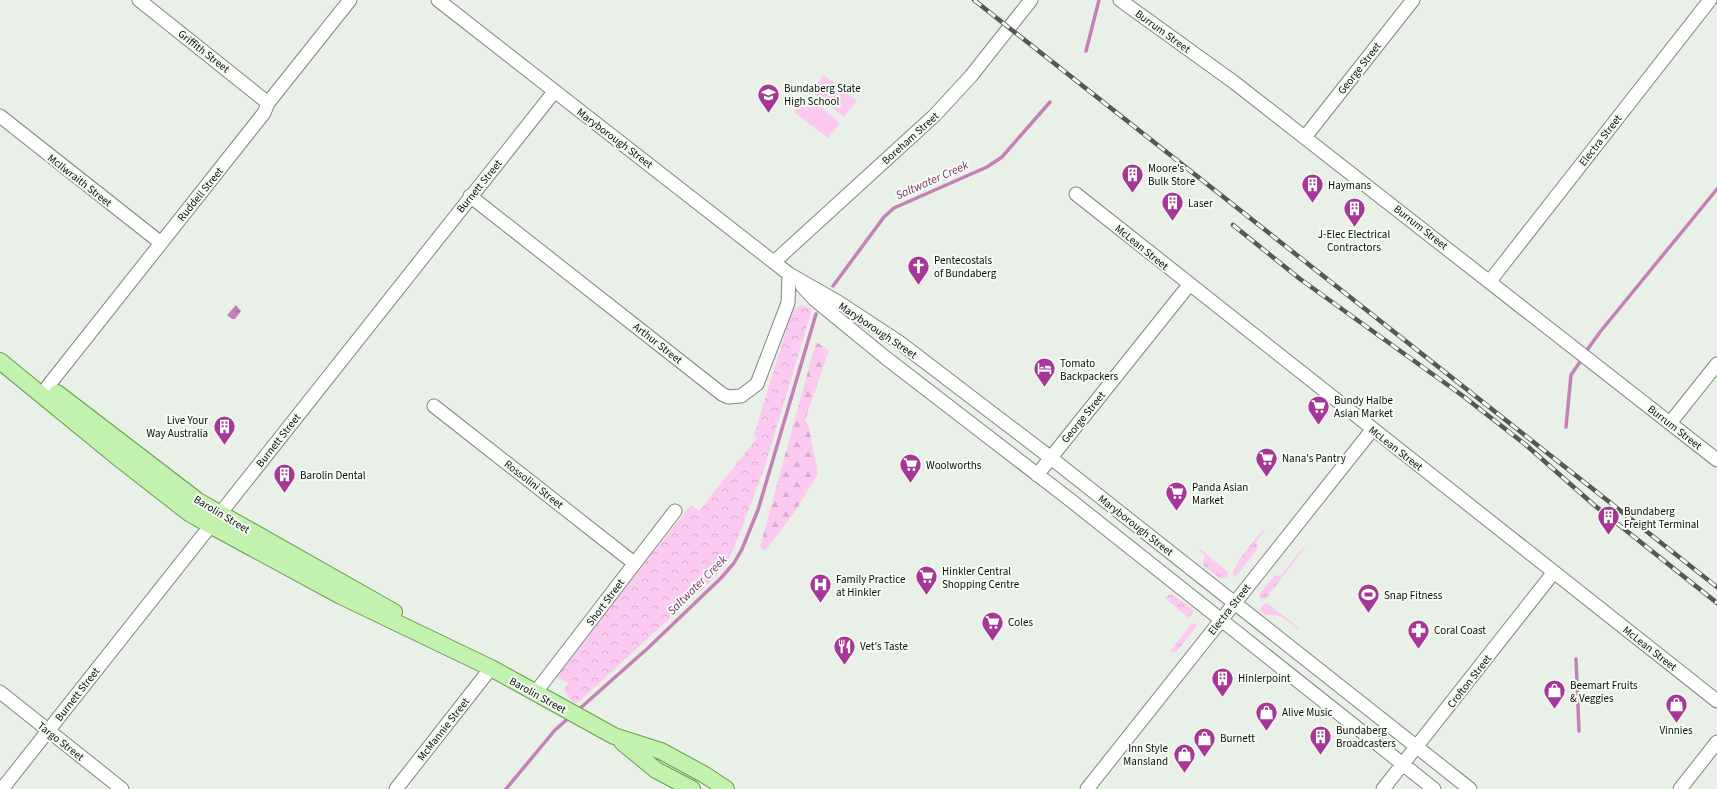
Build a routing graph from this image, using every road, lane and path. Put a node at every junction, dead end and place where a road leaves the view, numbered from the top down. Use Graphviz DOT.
graph roads {
  1 [pos="139,0"];
  2 [pos="350,0"];
  3 [pos="438,0"];
  4 [pos="1031,0"];
  5 [pos="1120,0"];
  6 [pos="1413,0"];
  7 [pos="1710,0"];
  8 [pos="554,92"];
  9 [pos="268,103"];
  10 [pos="0,116"];
  11 [pos="1305,137"];
  12 [pos="1076,194"];
  13 [pos="470,196"];
  14 [pos="161,243"];
  15 [pos="774,262"];
  16 [pos="791,275"];
  17 [pos="1490,281"];
  18 [pos="1189,285"];
  19 [pos="0,349"];
  20 [pos="0,361"];
  21 [pos="1717,364"];
  22 [pos="48,386"];
  23 [pos="434,406"];
  24 [pos="1670,423"];
  25 [pos="1372,430"];
  26 [pos="1051,458"];
  27 [pos="1717,460"];
  28 [pos="1037,475"];
  29 [pos="675,511"];
  30 [pos="214,520"];
  31 [pos="634,563"];
  32 [pos="1554,572"];
  33 [pos="1235,602"];
  34 [pos="1221,620"];
  35 [pos="491,668"];
  36 [pos="0,692"];
  37 [pos="535,693"];
  38 [pos="1717,701"];
  39 [pos="48,730"];
  40 [pos="614,736"];
  41 [pos="1717,742"];
  42 [pos="1417,747"];
  43 [pos="1403,764"];
  44 [pos="2,789"];
  45 [pos="122,789"];
  46 [pos="396,789"];
  47 [pos="692,789"];
  48 [pos="726,789"];
  49 [pos="1087,789"];
  50 [pos="1383,789"];
  51 [pos="1434,789"];
  52 [pos="1470,789"];
  53 [pos="1680,789"];
  1 -- 9 [label="street, Griffith Street"];
  2 -- 9 [label="street, Ruddell Street"];
  3 -- 8 [label="street, Maryborough Street"];
  4 -- 15 [label="street, Boreham Street"];
  5 -- 11 [label="street, Burrum Street"];
  6 -- 11 [label="street, George Street"];
  7 -- 17 [label="street, Electra Street"];
  8 -- 13 [label="street, Burnett Street"];
  8 -- 15 [label="street, Maryborough Street"];
  9 -- 14 [label="street, Ruddell Street"];
  10 -- 14 [label="street, McIlwraith Street"];
  11 -- 17 [label="street, Burrum Street"];
  12 -- 18 [label="street, McLean Street"];
  13 -- 16 [label="street, Arthur Street"];
  13 -- 30 [label="street, Burnett Street"];
  14 -- 22 [label="street, Ruddell Street"];
  15 -- 16 [label="street, Maryborough Street"];
  16 -- 26 [label="street, Maryborough Street"];
  16 -- 28 [label="street, Maryborough Street"];
  17 -- 24 [label="street, Burrum Street"];
  18 -- 25 [label="street, McLean Street"];
  18 -- 26 [label="street, George Street"];
  19 -- 22 [label="main road, Barolin Street"];
  20 -- 30 [label="main road, Barolin Street"];
  21 -- 24 [label="street"];
  22 -- 30 [label="main road, Barolin Street"];
  23 -- 31 [label="street, Rossolini Street"];
  24 -- 27 [label="street, Burrum Street"];
  25 -- 32 [label="street, McLean Street"];
  25 -- 33 [label="street, Electra Street"];
  26 -- 28 [label="street, George Street"];
  26 -- 33 [label="street, Maryborough Street"];
  28 -- 34 [label="street, Maryborough Street"];
  29 -- 31 [label="street, Short Street"];
  30 -- 35 [label="main road, Barolin Street"];
  30 -- 39 [label="street, Burnett Street"];
  31 -- 37 [label="street, Short Street"];
  32 -- 38 [label="street, McLean Street"];
  32 -- 42 [label="street, Crofton Street"];
  33 -- 34 [label="street, Electra Street"];
  33 -- 42 [label="street, Maryborough Street"];
  34 -- 43 [label="street, Maryborough Street"];
  34 -- 49 [label="street, Electra Street"];
  35 -- 37 [label="main road, Barolin Street"];
  35 -- 46 [label="street, McMannie Street"];
  36 -- 39 [label="street, Targo Street"];
  37 -- 40 [label="main road, Barolin Street"];
  39 -- 44 [label="street, Burnett Street"];
  39 -- 45 [label="street, Targo Street"];
  40 -- 47 [label="main road, Barolin Street"];
  40 -- 48 [label="main road, Barolin Street"];
  41 -- 53 [label="street"];
  42 -- 43 [label="street, Crofton Street"];
  42 -- 52 [label="street, Maryborough Street"];
  43 -- 50 [label="street, Crofton Street"];
  43 -- 51 [label="street, Maryborough Street"];
}
